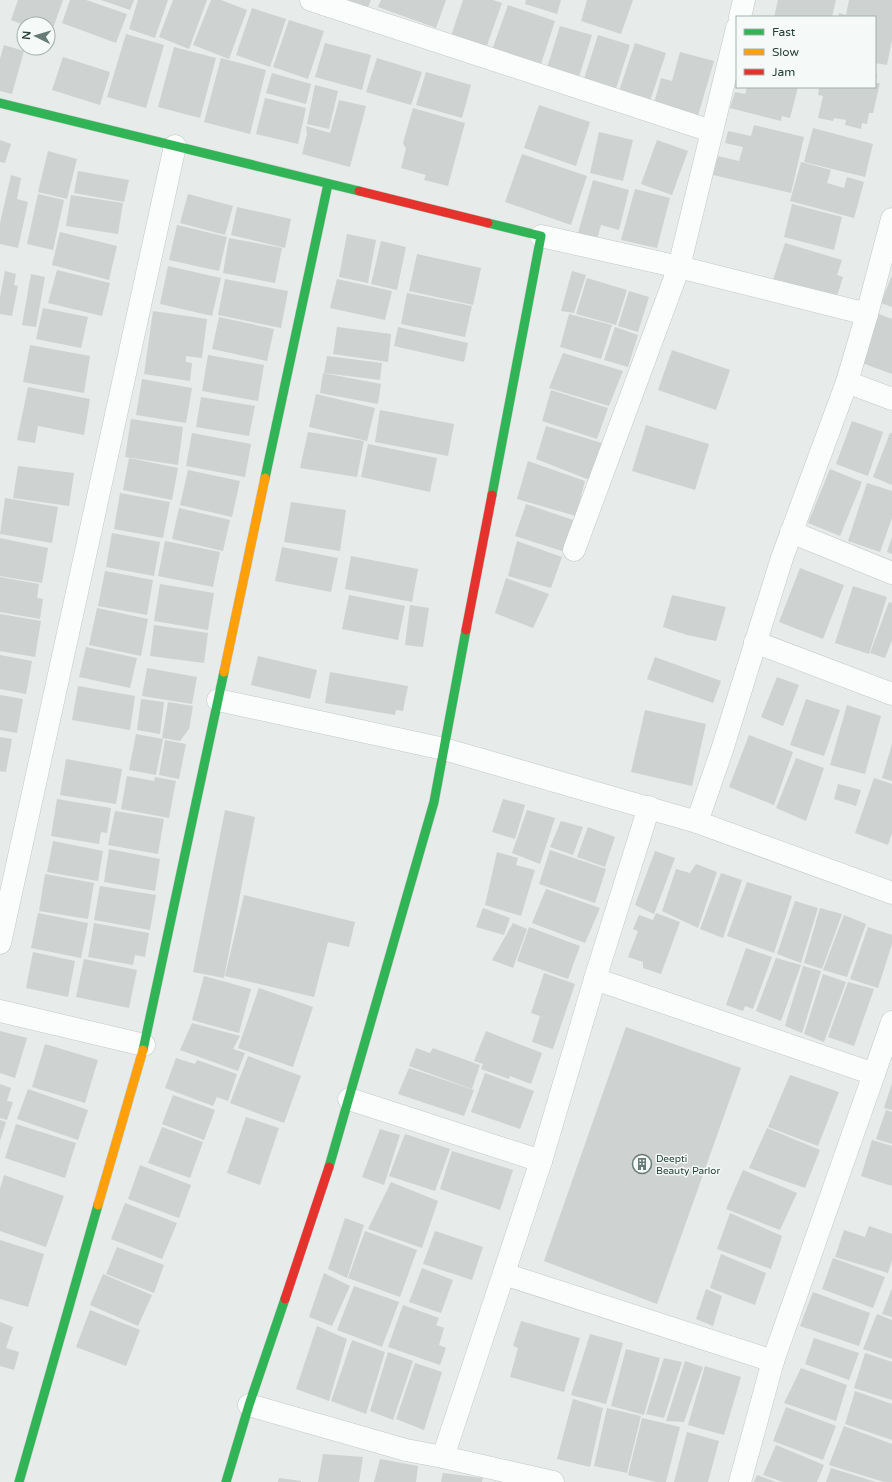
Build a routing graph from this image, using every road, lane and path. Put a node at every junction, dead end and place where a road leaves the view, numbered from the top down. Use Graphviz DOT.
graph roads {
  1 [pos="744,0"];
  2 [pos="317,1"];
  3 [pos="740,16"];
  4 [pos="736,32"];
  5 [pos="0,103"];
  6 [pos="711,131"];
  7 [pos="175,146"];
  8 [pos="328,184"];
  9 [pos="892,219"];
  10 [pos="541,236"];
  11 [pos="679,267"];
  12 [pos="868,314"];
  13 [pos="847,382"];
  14 [pos="892,399"];
  15 [pos="791,532"];
  16 [pos="574,550"];
  17 [pos="892,573"];
  18 [pos="755,642"];
  19 [pos="892,694"];
  20 [pos="218,700"];
  21 [pos="444,749"];
  22 [pos="649,807"];
  23 [pos="697,822"];
  24 [pos="892,893"];
  25 [pos="0,943"];
  26 [pos="595,979"];
  27 [pos="0,1011"];
  28 [pos="892,1022"];
  29 [pos="144,1045"];
  30 [pos="874,1074"];
  31 [pos="349,1099"];
  32 [pos="542,1161"];
  33 [pos="504,1274"];
  34 [pos="773,1361"];
  35 [pos="249,1405"];
  36 [pos="443,1457"];
  37 [pos="22,1481"];
  38 [pos="226,1482"];
  39 [pos="553,1482"];
  40 [pos="740,1482"];
  1 -- 3 [label="street"];
  2 -- 6 [label="street"];
  4 -- 6 [label="street"];
  5 -- 7 [label="street"];
  6 -- 11 [label="street"];
  7 -- 8 [label="street"];
  7 -- 25 [label="street"];
  8 -- 10 [label="street"];
  8 -- 20 [label="street"];
  9 -- 12 [label="street"];
  10 -- 11 [label="street"];
  10 -- 21 [label="street"];
  11 -- 12 [label="street"];
  11 -- 16 [label="street"];
  12 -- 13 [label="street"];
  13 -- 14 [label="street"];
  13 -- 15 [label="street"];
  15 -- 17 [label="street"];
  15 -- 18 [label="street"];
  18 -- 19 [label="street"];
  18 -- 23 [label="street"];
  20 -- 21 [label="street"];
  20 -- 29 [label="street"];
  21 -- 22 [label="street"];
  21 -- 31 [label="street"];
  22 -- 23 [label="street"];
  22 -- 26 [label="street"];
  23 -- 24 [label="street"];
  26 -- 30 [label="street"];
  26 -- 32 [label="street"];
  27 -- 29 [label="street"];
  28 -- 30 [label="street"];
  29 -- 37 [label="street"];
  30 -- 34 [label="street"];
  31 -- 32 [label="street"];
  31 -- 35 [label="street"];
  32 -- 33 [label="street"];
  33 -- 34 [label="street"];
  33 -- 36 [label="street"];
  34 -- 40 [label="street"];
  35 -- 36 [label="street"];
  35 -- 38 [label="street"];
  36 -- 39 [label="street"];
}
